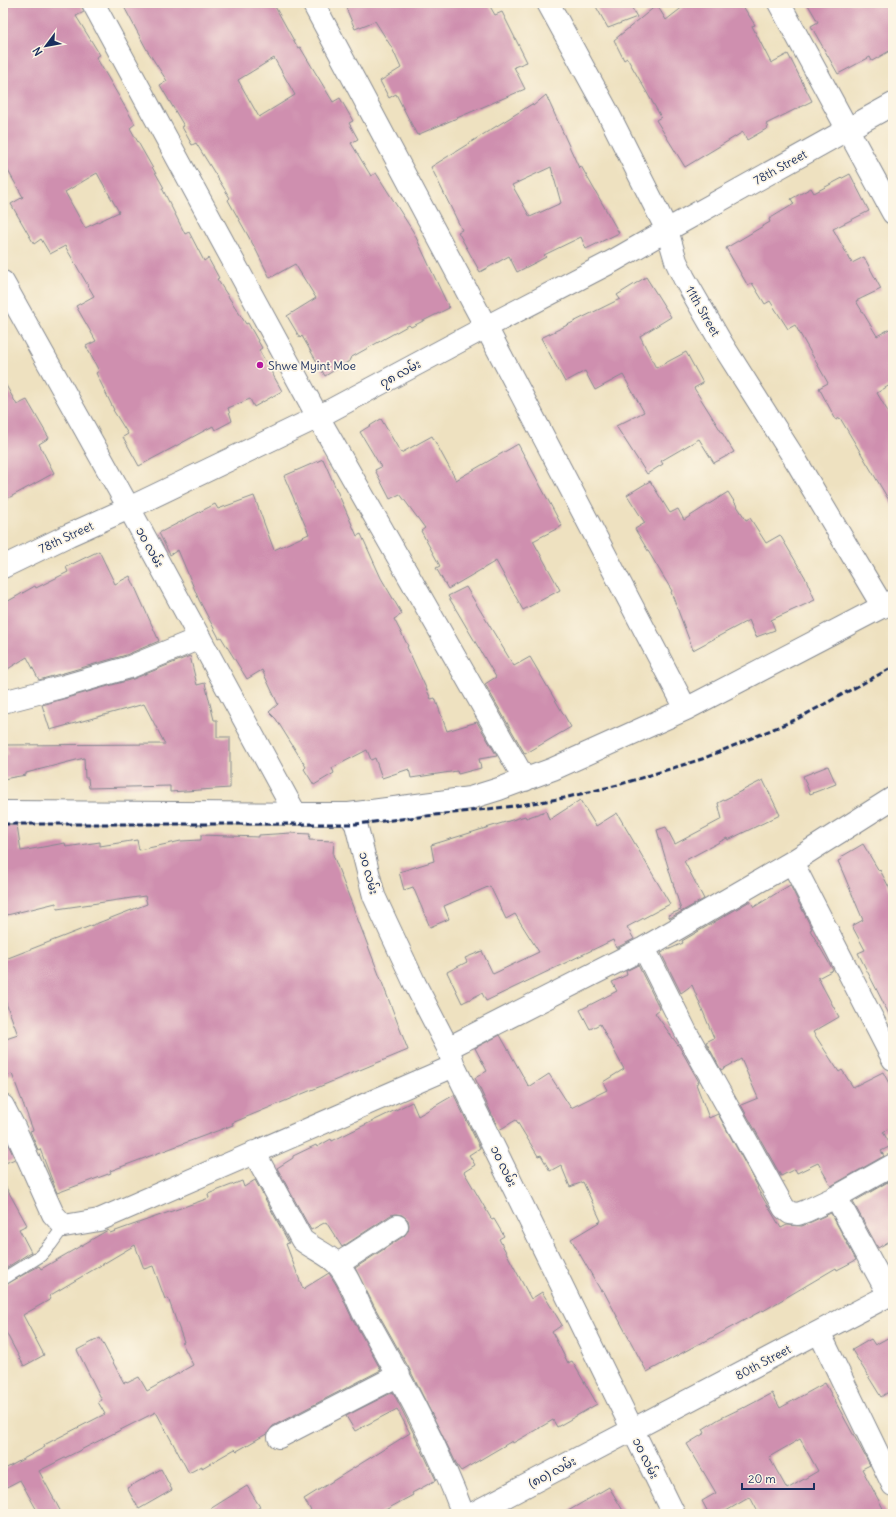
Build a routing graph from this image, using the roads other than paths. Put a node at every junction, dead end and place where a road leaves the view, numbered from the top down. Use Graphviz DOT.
graph roads {
  1 [pos="93,3"];
  2 [pos="313,3"];
  3 [pos="548,3"];
  4 [pos="779,3"];
  5 [pos="893,104"];
  6 [pos="847,130"];
  7 [pos="893,213"];
  8 [pos="667,230"];
  9 [pos="3,282"];
  10 [pos="486,327"];
  11 [pos="318,417"];
  12 [pos="129,508"];
  13 [pos="3,567"];
  14 [pos="888,604"];
  15 [pos="200,638"];
  16 [pos="3,702"];
  17 [pos="686,709"];
  18 [pos="525,780"];
  19 [pos="893,798"];
  20 [pos="3,812"];
  21 [pos="295,813"];
  22 [pos="349,814"];
  23 [pos="792,862"];
  24 [pos="644,948"];
  25 [pos="451,1057"];
  26 [pos="893,1059"];
  27 [pos="3,1106"];
  28 [pos="254,1152"];
  29 [pos="893,1165"];
  30 [pos="836,1197"];
  31 [pos="64,1226"];
  32 [pos="397,1226"];
  33 [pos="338,1264"];
  34 [pos="3,1279"];
  35 [pos="891,1294"];
  36 [pos="819,1332"];
  37 [pos="399,1375"];
  38 [pos="632,1430"];
  39 [pos="279,1437"];
  40 [pos="893,1485"];
  41 [pos="463,1514"];
  42 [pos="472,1514"];
  43 [pos="674,1514"];
  1 -- 11 [label="street"];
  2 -- 10 [label="street"];
  3 -- 8 [label="street, 11th Street"];
  4 -- 6 [label="street"];
  5 -- 6 [label="street, 78th Street"];
  6 -- 7 [label="street"];
  6 -- 8 [label="street, 78th Street"];
  8 -- 10 [label="street, ၇၈ လမ်း"];
  8 -- 14 [label="street, 11th Street"];
  9 -- 12 [label="street, ၁၀ လမ်း"];
  10 -- 11 [label="street, ၇၈ လမ်း"];
  10 -- 17 [label="street"];
  11 -- 12 [label="street, ၇၈ လမ်း"];
  11 -- 18 [label="street"];
  12 -- 13 [label="street, 78th Street"];
  12 -- 15 [label="street, ၁၀ လမ်း"];
  14 -- 17 [label="street"];
  15 -- 16 [label="street"];
  15 -- 21 [label="street, ၁၀ လမ်း"];
  17 -- 18 [label="street"];
  18 -- 22 [label="street"];
  19 -- 23 [label="street"];
  20 -- 21 [label="street"];
  21 -- 22 [label="street"];
  22 -- 25 [label="street, ၁၀ လမ်း"];
  23 -- 24 [label="street"];
  23 -- 26 [label="street"];
  24 -- 25 [label="street"];
  24 -- 30 [label="street"];
  25 -- 28 [label="street"];
  25 -- 38 [label="street, ၁၀ လမ်း"];
  27 -- 31 [label="street"];
  28 -- 31 [label="street"];
  28 -- 33 [label="street"];
  29 -- 30 [label="street"];
  30 -- 35 [label="street"];
  31 -- 34 [label="lane"];
  32 -- 33 [label="street"];
  33 -- 37 [label="street"];
  35 -- 36 [label="street, 80th Street"];
  36 -- 38 [label="street, 80th Street"];
  36 -- 40 [label="street"];
  37 -- 39 [label="street"];
  37 -- 41 [label="street"];
  38 -- 42 [label="street, (၈၀) လမ်း"];
  38 -- 43 [label="street, ၁၀ လမ်း"];
}
